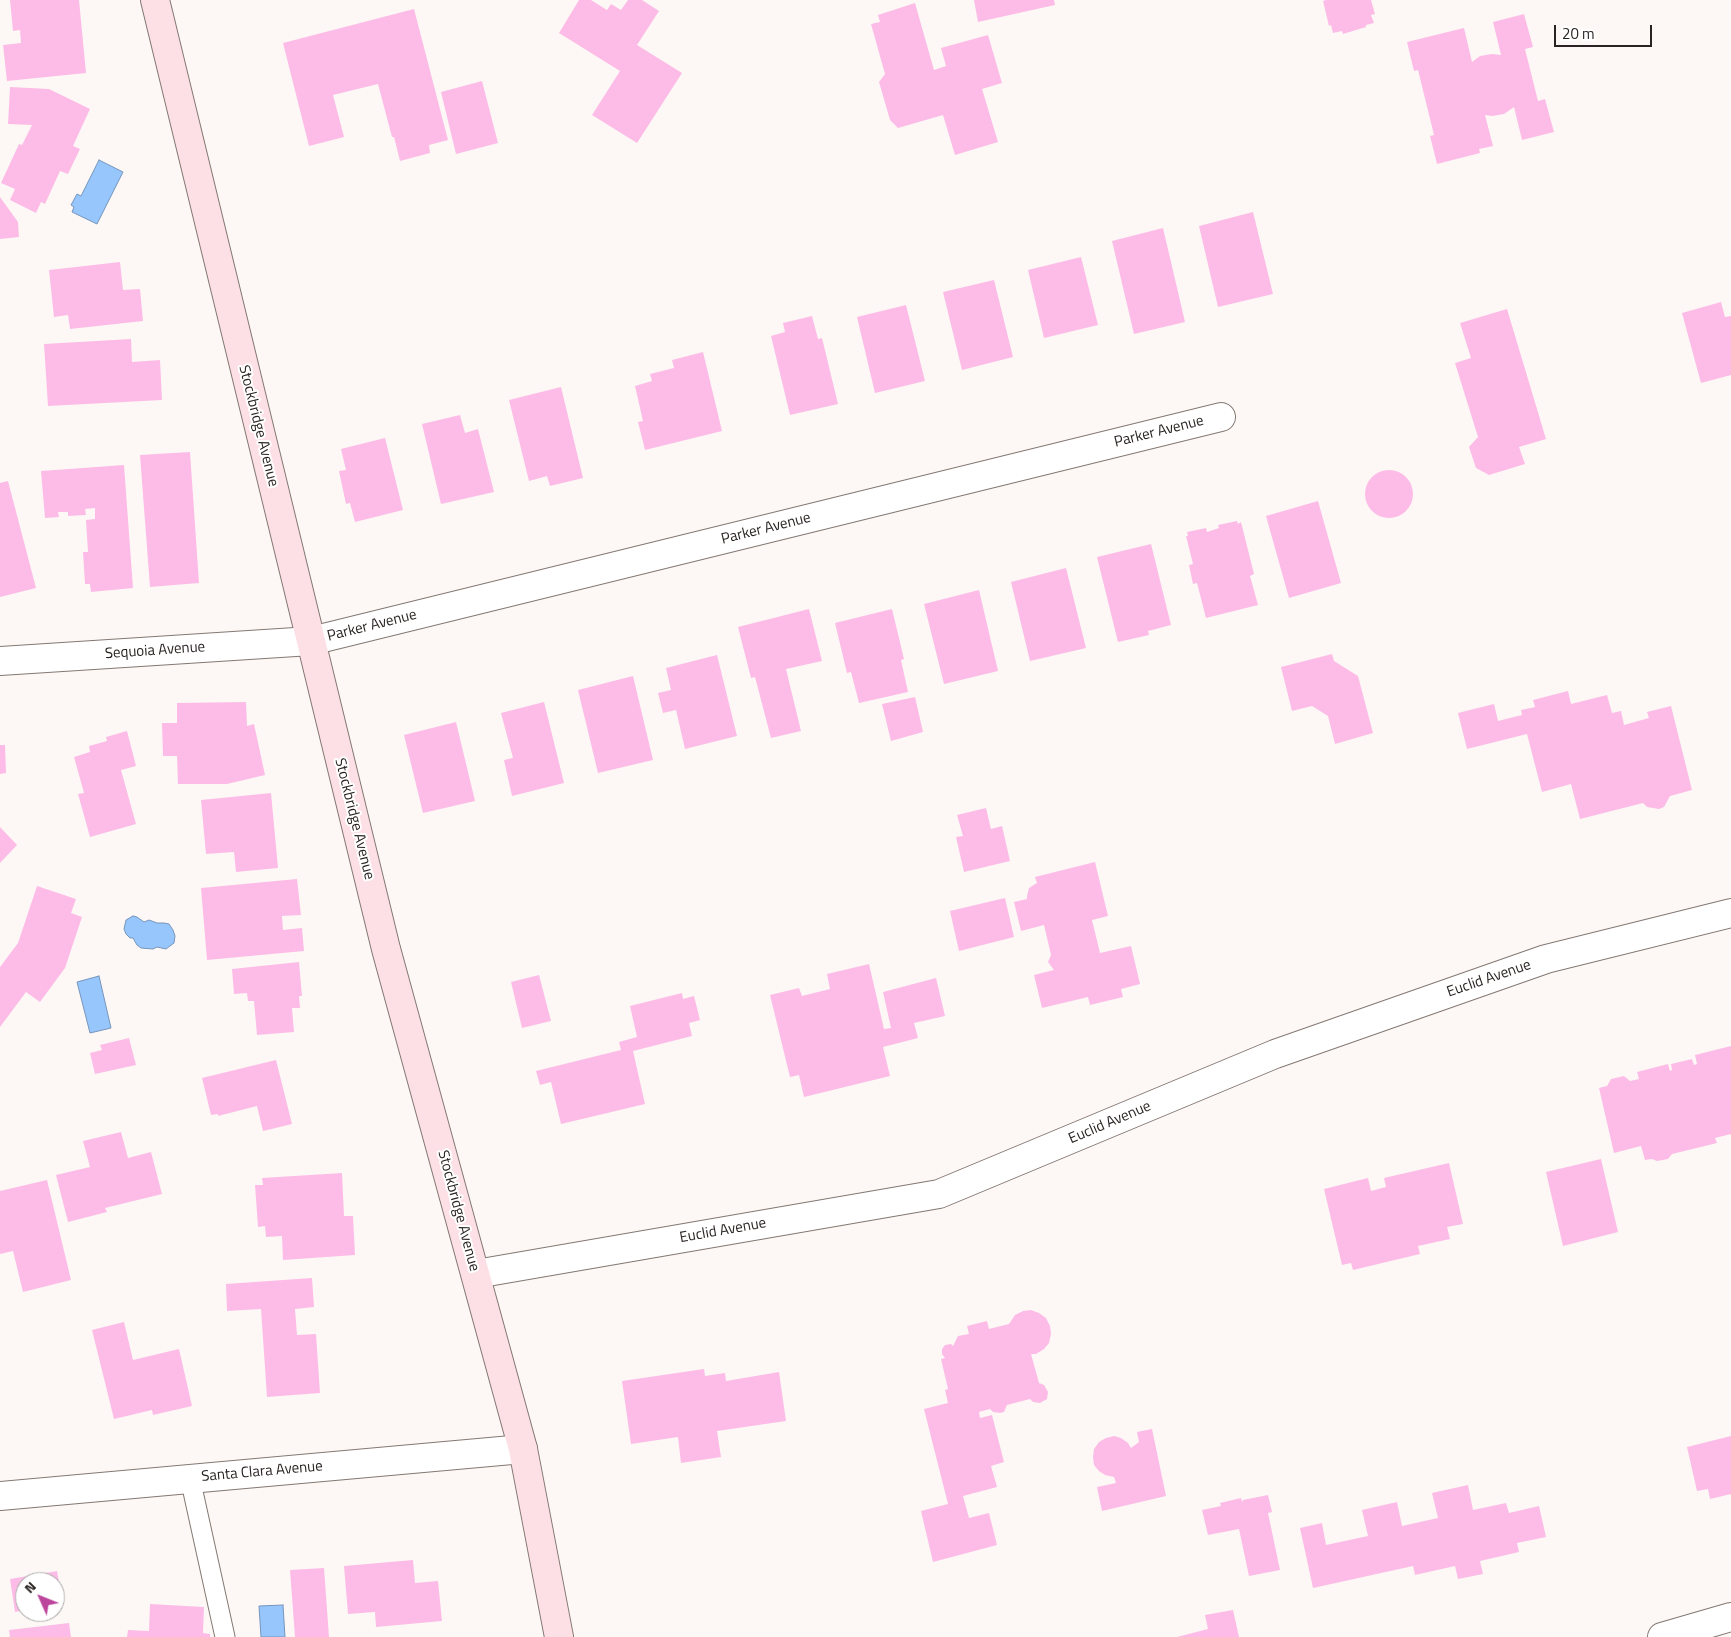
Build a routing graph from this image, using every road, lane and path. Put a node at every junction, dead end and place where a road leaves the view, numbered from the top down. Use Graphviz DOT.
graph roads {
  1 [pos="155,0"];
  2 [pos="1221,417"];
  3 [pos="311,642"];
  4 [pos="0,661"];
  5 [pos="1731,914"];
  6 [pos="476,1274"];
  7 [pos="524,1449"];
  8 [pos="190,1478"];
  9 [pos="0,1496"];
  10 [pos="1731,1617"];
  11 [pos="225,1637"];
  12 [pos="559,1637"];
  13 [pos="1662,1637"];
  1 -- 3 [label="street, Stockbridge Avenue"];
  2 -- 3 [label="street, Parker Avenue"];
  3 -- 4 [label="street, Sequoia Avenue"];
  3 -- 6 [label="street, Stockbridge Avenue"];
  5 -- 6 [label="street, Euclid Avenue"];
  6 -- 7 [label="street, Stockbridge Avenue"];
  7 -- 8 [label="street, Santa Clara Avenue"];
  7 -- 12 [label="street, Stockbridge Avenue"];
  8 -- 9 [label="street, Santa Clara Avenue"];
  8 -- 11 [label="lane"];
  10 -- 13 [label="street"];
}
